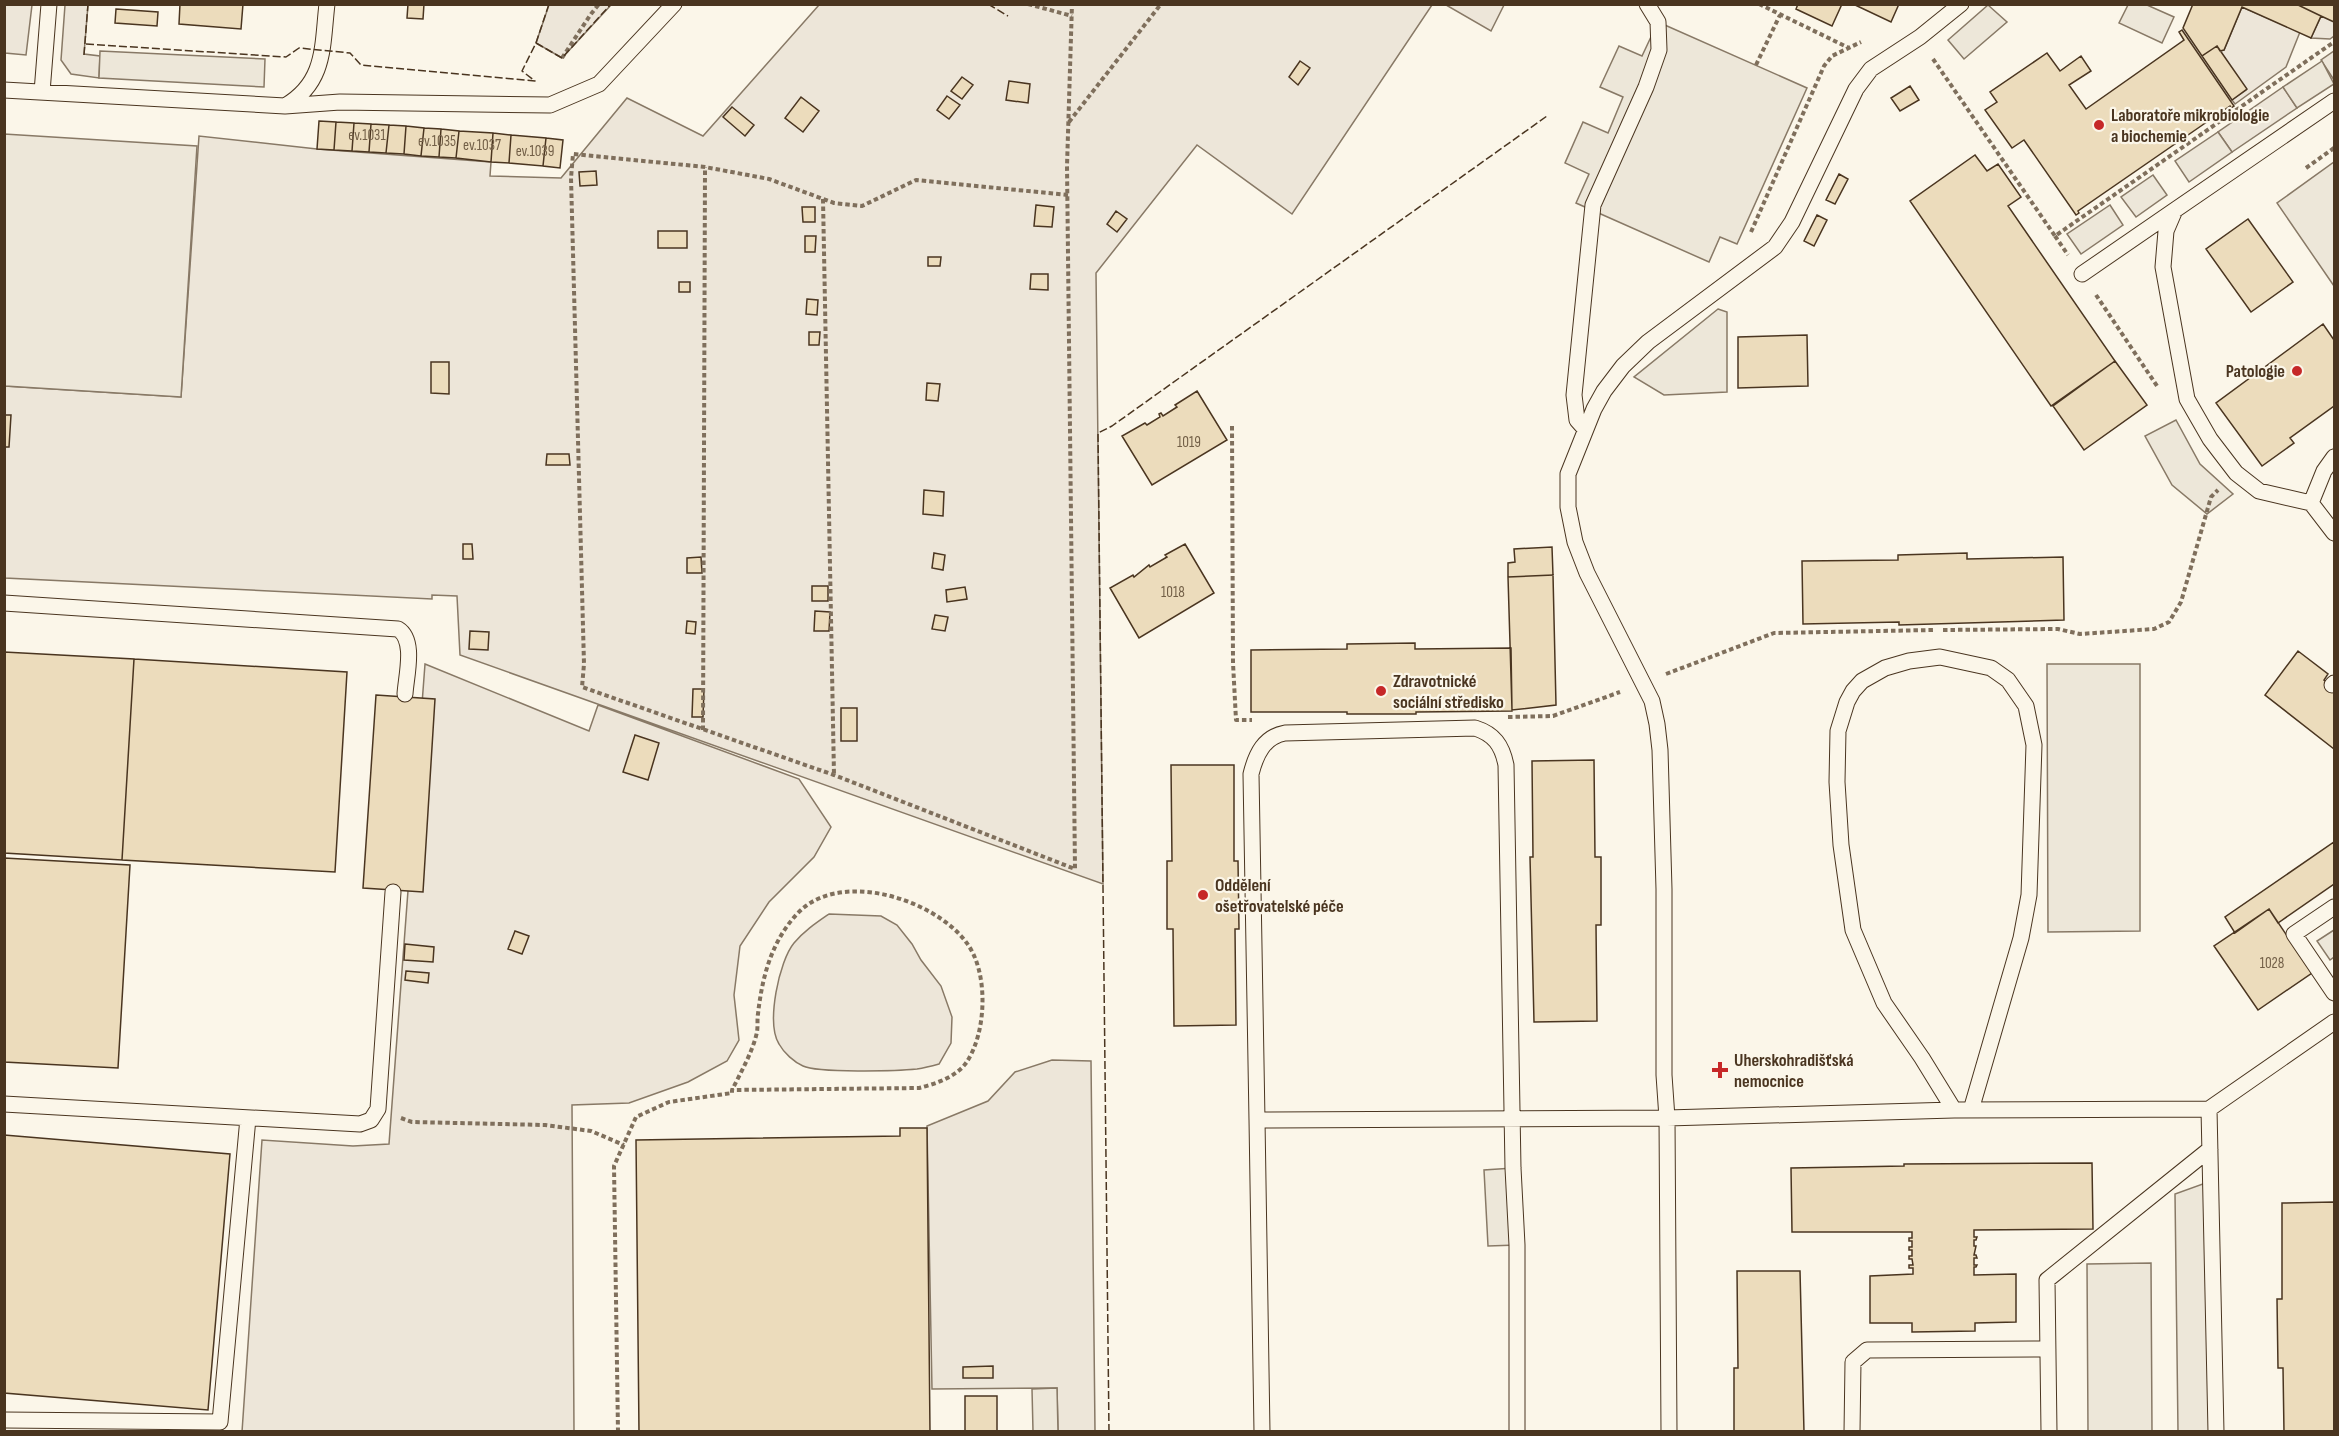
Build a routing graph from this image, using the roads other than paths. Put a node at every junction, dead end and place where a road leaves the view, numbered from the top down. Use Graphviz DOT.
graph roads {
  1 [pos="49,4"];
  2 [pos="327,4"];
  3 [pos="674,4"];
  4 [pos="1647,4"];
  5 [pos="1961,4"];
  6 [pos="4,90"];
  7 [pos="42,92"];
  8 [pos="2334,101"];
  9 [pos="285,106"];
  10 [pos="2175,210"];
  11 [pos="2082,274"];
  12 [pos="1585,429"];
  13 [pos="2334,457"];
  14 [pos="2311,503"];
  15 [pos="2334,533"];
  16 [pos="4,603"];
  17 [pos="405,694"];
  18 [pos="393,892"];
  19 [pos="2334,907"];
  20 [pos="2334,993"];
  21 [pos="2334,1022"];
  22 [pos="4,1104"];
  23 [pos="2209,1109"];
  24 [pos="1954,1110"];
  25 [pos="1971,1110"];
  26 [pos="248,1118"];
  27 [pos="1513,1118"];
  28 [pos="1667,1118"];
  29 [pos="1257,1120"];
  30 [pos="2210,1149"];
  31 [pos="2048,1349"];
  32 [pos="4,1420"];
  33 [pos="1262,1431"];
  34 [pos="1517,1431"];
  35 [pos="1669,1431"];
  36 [pos="1852,1431"];
  37 [pos="2049,1431"];
  38 [pos="2216,1431"];
  1 -- 7 [label="lane"];
  2 -- 9 [label="lane"];
  3 -- 9 [label="lane"];
  4 -- 12 [label="lane"];
  5 -- 12 [label="lane"];
  6 -- 7 [label="lane"];
  7 -- 9 [label="lane"];
  8 -- 10 [label="lane"];
  10 -- 11 [label="lane"];
  10 -- 14 [label="lane"];
  12 -- 28 [label="lane"];
  13 -- 14 [label="lane"];
  14 -- 15 [label="lane"];
  16 -- 17 [label="lane"];
  18 -- 26 [label="lane"];
  19 -- 20 [label="lane"];
  21 -- 23 [label="lane"];
  22 -- 26 [label="lane"];
  23 -- 25 [label="lane"];
  23 -- 30 [label="lane"];
  24 -- 25 [label="lane"];
  24 -- 25 [label="lane"];
  24 -- 28 [label="lane"];
  26 -- 32 [label="lane"];
  27 -- 28 [label="lane"];
  27 -- 29 [label="lane"];
  27 -- 29 [label="lane"];
  27 -- 34 [label="lane"];
  28 -- 35 [label="lane"];
  29 -- 33 [label="lane"];
  30 -- 31 [label="lane"];
  30 -- 38 [label="lane"];
  31 -- 36 [label="lane"];
  31 -- 37 [label="lane"];
}
